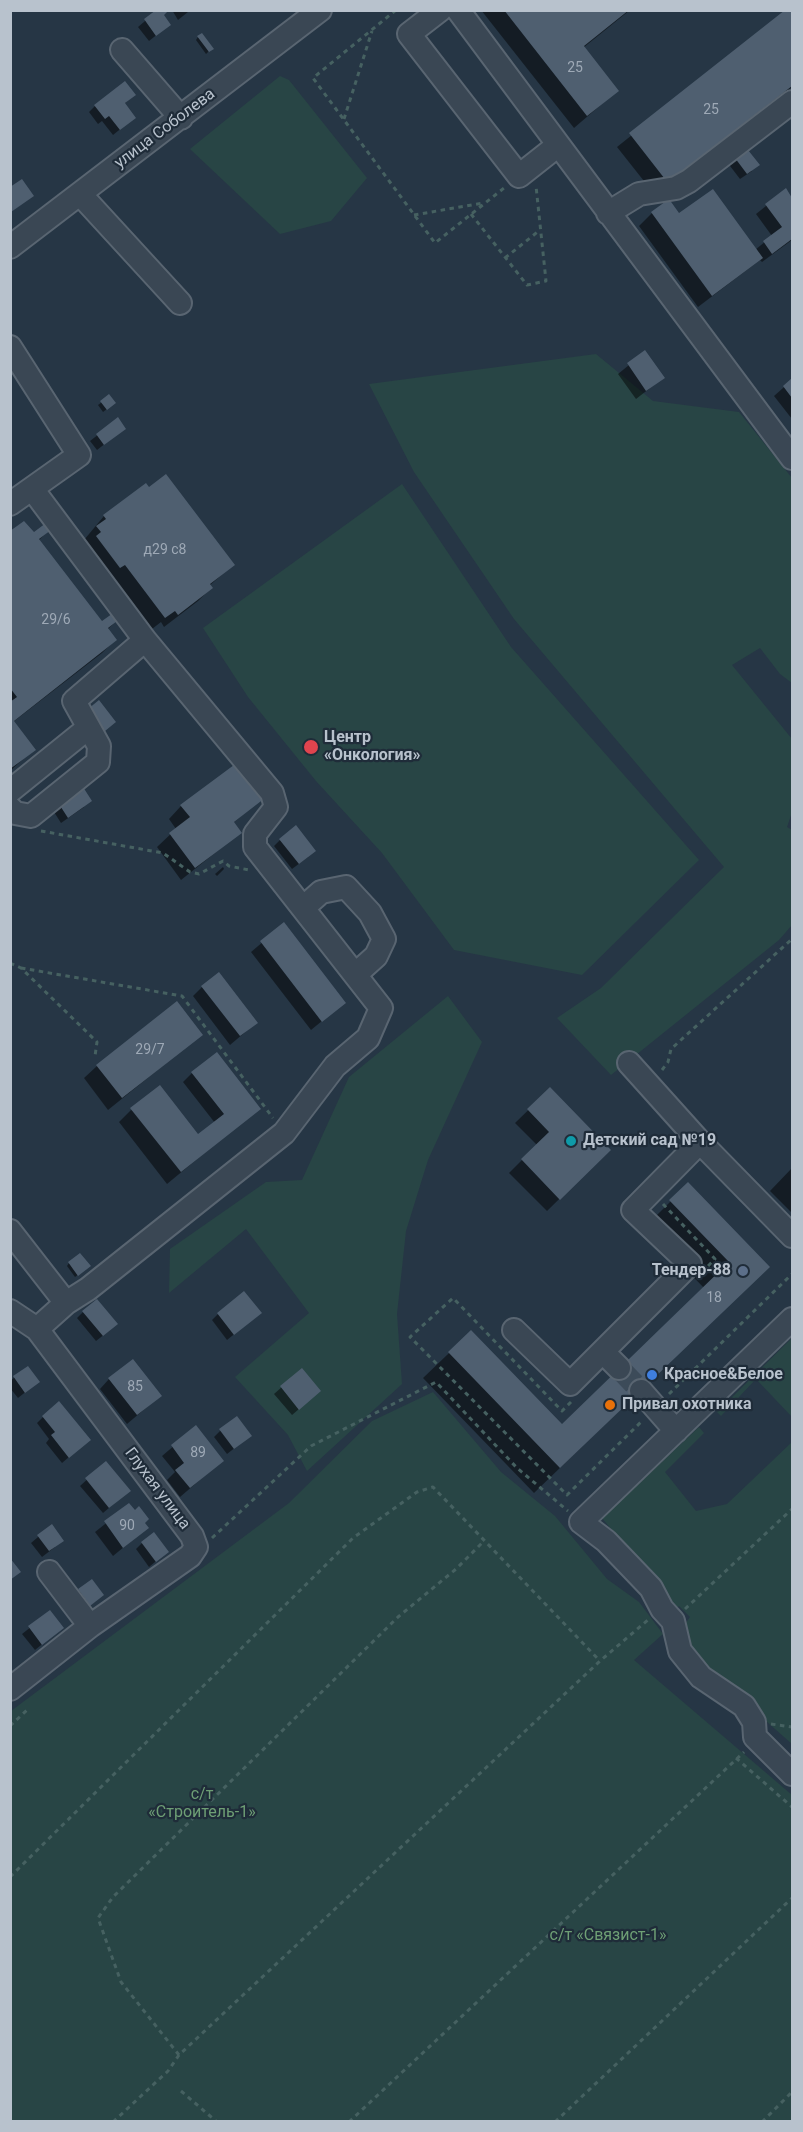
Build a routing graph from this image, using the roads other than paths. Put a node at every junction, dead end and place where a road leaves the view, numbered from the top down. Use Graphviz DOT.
graph roads {
  1 [pos="320,10"];
  2 [pos="440,10"];
  3 [pos="458,10"];
  4 [pos="122,50"];
  5 [pos="792,102"];
  6 [pos="181,118"];
  7 [pos="558,146"];
  8 [pos="80,194"];
  9 [pos="608,213"];
  10 [pos="10,248"];
  11 [pos="180,303"];
  12 [pos="10,347"];
  13 [pos="792,458"];
  14 [pos="33,490"];
  15 [pos="10,504"];
  16 [pos="145,640"];
  17 [pos="88,728"];
  18 [pos="10,791"];
  19 [pos="10,808"];
  20 [pos="303,908"];
  21 [pos="356,974"];
  22 [pos="629,1063"];
  23 [pos="700,1142"];
  24 [pos="10,1231"];
  25 [pos="792,1236"];
  26 [pos="66,1302"];
  27 [pos="10,1311"];
  28 [pos="792,1319"];
  29 [pos="37,1329"];
  30 [pos="514,1330"];
  31 [pos="603,1352"];
  32 [pos="619,1368"];
  33 [pos="648,1399"];
  34 [pos="676,1431"];
  35 [pos="49,1572"];
  36 [pos="90,1626"];
  37 [pos="10,1689"];
  38 [pos="792,1774"];
  1 -- 6 [label="street, улица Соболева"];
  2 -- 7 [label="street"];
  3 -- 7 [label="street"];
  4 -- 6 [label="street"];
  5 -- 9 [label="street"];
  6 -- 8 [label="street, улица Соболева"];
  7 -- 9 [label="street"];
  8 -- 10 [label="street, улица Соболева"];
  8 -- 11 [label="street"];
  9 -- 13 [label="street"];
  12 -- 14 [label="street"];
  14 -- 15 [label="street"];
  14 -- 16 [label="street"];
  16 -- 17 [label="street"];
  16 -- 20 [label="street"];
  17 -- 18 [label="street"];
  17 -- 19 [label="street"];
  20 -- 21 [label="street"];
  20 -- 21 [label="street"];
  21 -- 26 [label="street"];
  22 -- 23 [label="street"];
  23 -- 25 [label="street"];
  23 -- 31 [label="street"];
  24 -- 26 [label="street"];
  26 -- 29 [label="street"];
  27 -- 29 [label="street, Глухая улица"];
  28 -- 34 [label="street"];
  29 -- 36 [label="street, Глухая улица"];
  30 -- 31 [label="street"];
  31 -- 32 [label="street"];
  33 -- 34 [label="street"];
  34 -- 38 [label="street"];
  35 -- 36 [label="street"];
  36 -- 37 [label="street, Глухая улица"];
}
